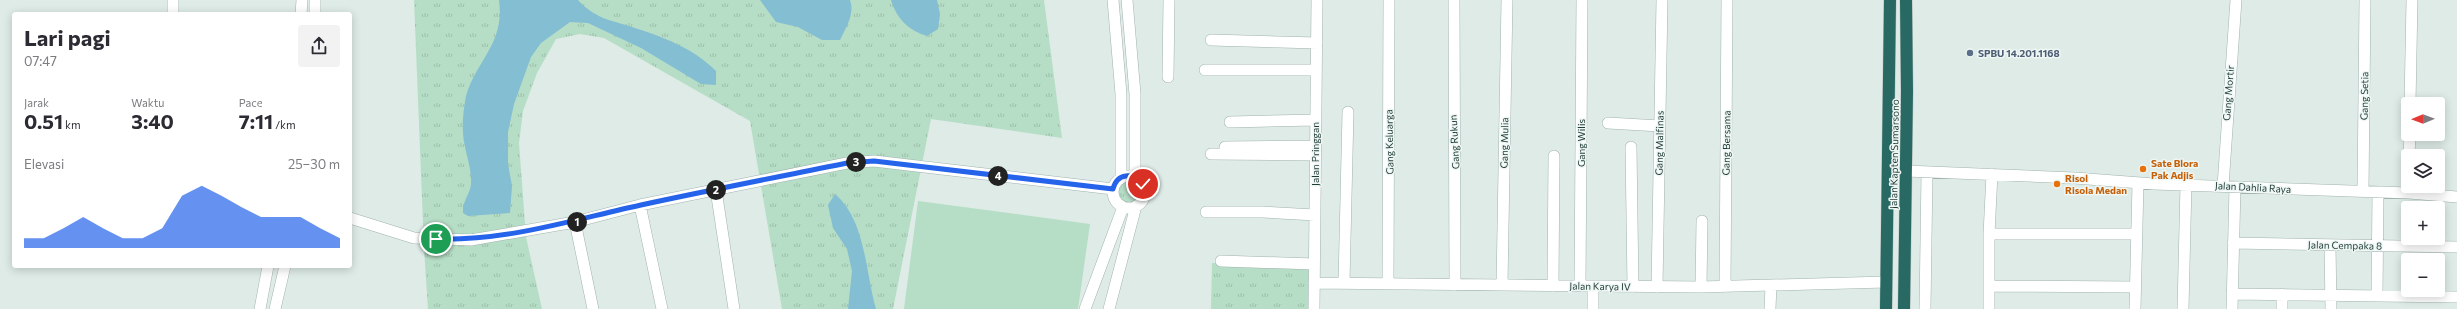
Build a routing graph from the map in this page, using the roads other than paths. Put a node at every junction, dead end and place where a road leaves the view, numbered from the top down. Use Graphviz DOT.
graph roads {
  1 [pos="173,0"];
  2 [pos="302,0"];
  3 [pos="315,0"];
  4 [pos="1113,0"];
  5 [pos="1127,0"];
  6 [pos="1169,0"];
  7 [pos="1317,0"];
  8 [pos="1390,0"];
  9 [pos="1454,0"];
  10 [pos="1507,0"];
  11 [pos="1582,0"];
  12 [pos="1662,0"];
  13 [pos="1727,0"];
  14 [pos="1890,0"];
  15 [pos="1906,0"];
  16 [pos="2236,0"];
  17 [pos="2365,0"];
  18 [pos="2412,0"];
  19 [pos="173,12"];
  20 [pos="301,12"];
  21 [pos="315,12"];
  22 [pos="1211,40"];
  23 [pos="1317,43"];
  24 [pos="1205,70"];
  25 [pos="1316,70"];
  26 [pos="1168,77"];
  27 [pos="2410,97"];
  28 [pos="1348,112"];
  29 [pos="1315,120"];
  30 [pos="1230,122"];
  31 [pos="1608,123"];
  32 [pos="1660,126"];
  33 [pos="1225,147"];
  34 [pos="1632,147"];
  35 [pos="1315,150"];
  36 [pos="1211,154"];
  37 [pos="1554,156"];
  38 [pos="1906,171"];
  39 [pos="1927,173"];
  40 [pos="1992,174"];
  41 [pos="1121,177"];
  42 [pos="1135,177"];
  43 [pos="2138,183"];
  44 [pos="2186,184"];
  45 [pos="2223,186"];
  46 [pos="2235,187"];
  47 [pos="1113,189"];
  48 [pos="716,190"];
  49 [pos="2401,190"];
  50 [pos="2363,191"];
  51 [pos="2378,192"];
  52 [pos="2433,193"];
  53 [pos="2457,197"];
  54 [pos="640,205"];
  55 [pos="1136,206"];
  56 [pos="1122,207"];
  57 [pos="1206,212"];
  58 [pos="1315,215"];
  59 [pos="352,219"];
  60 [pos="1702,221"];
  61 [pos="574,222"];
  62 [pos="1989,234"];
  63 [pos="2136,234"];
  64 [pos="2233,243"];
  65 [pos="2330,245"];
  66 [pos="2378,246"];
  67 [pos="2457,247"];
  68 [pos="1221,261"];
  69 [pos="1314,264"];
  70 [pos="268,268"];
  71 [pos="284,268"];
  72 [pos="1886,282"];
  73 [pos="1314,283"];
  74 [pos="1344,283"];
  75 [pos="1388,284"];
  76 [pos="1455,285"];
  77 [pos="1502,285"];
  78 [pos="1771,285"];
  79 [pos="1553,286"];
  80 [pos="1580,286"];
  81 [pos="1593,286"];
  82 [pos="1989,286"];
  83 [pos="1633,287"];
  84 [pos="1656,287"];
  85 [pos="1701,287"];
  86 [pos="1725,287"];
  87 [pos="2135,287"];
  88 [pos="2232,294"];
  89 [pos="2282,294"];
  90 [pos="2331,296"];
  91 [pos="2377,296"];
  92 [pos="2457,297"];
  93 [pos="260,309"];
  94 [pos="274,309"];
  95 [pos="593,309"];
  96 [pos="662,309"];
  97 [pos="734,309"];
  98 [pos="1086,309"];
  99 [pos="1110,309"];
  100 [pos="1314,309"];
  101 [pos="1593,309"];
  102 [pos="1770,309"];
  103 [pos="1886,309"];
  104 [pos="1904,309"];
  105 [pos="1925,309"];
  106 [pos="1990,309"];
  107 [pos="2135,309"];
  108 [pos="2183,309"];
  109 [pos="2232,309"];
  110 [pos="2282,309"];
  111 [pos="2331,309"];
  1 -- 19 [label="street"];
  2 -- 20 [label="street"];
  3 -- 21 [label="street"];
  4 -- 41 [label="street"];
  5 -- 42 [label="street"];
  6 -- 26 [label="street"];
  7 -- 23 [label="street, Jalan Pringgan"];
  8 -- 75 [label="street, Gang Keluarga"];
  9 -- 76 [label="street, Gang Rukun"];
  10 -- 77 [label="street, Gang Mulia"];
  11 -- 80 [label="street, Gang Wilis"];
  12 -- 32 [label="street, Gang Malfinas"];
  13 -- 86 [label="street, Gang Bersama"];
  14 -- 72 [label="highway, Jalan Kapten Sumarsono"];
  15 -- 38 [label="highway, Jalan Kapten Sumarsono"];
  16 -- 45 [label="street, Gang Mortir"];
  17 -- 50 [label="street, Gang Setia"];
  18 -- 27 [label="street"];
  22 -- 23 [label="street"];
  23 -- 25 [label="street, Jalan Pringgan"];
  24 -- 25 [label="street"];
  25 -- 29 [label="street, Jalan Pringgan"];
  28 -- 74 [label="street"];
  29 -- 30 [label="street"];
  29 -- 35 [label="street, Jalan Pringgan"];
  31 -- 32 [label="street"];
  32 -- 84 [label="street, Gang Malfinas"];
  33 -- 35 [label="street"];
  34 -- 83 [label="street"];
  35 -- 36 [label="street"];
  35 -- 58 [label="street, Jalan Pringgan"];
  37 -- 79 [label="street"];
  38 -- 39 [label="street, Jalan Dahlia Raya"];
  38 -- 104 [label="highway, Jalan Kapten Sumarsono"];
  39 -- 40 [label="street, Jalan Dahlia Raya"];
  39 -- 105 [label="street"];
  40 -- 43 [label="street, Jalan Dahlia Raya"];
  40 -- 62 [label="street"];
  41 -- 42 [label="street"];
  41 -- 47 [label="street"];
  42 -- 55 [label="street"];
  43 -- 44 [label="street, Jalan Dahlia Raya"];
  43 -- 63 [label="street"];
  44 -- 45 [label="street, Jalan Dahlia Raya"];
  44 -- 108 [label="street"];
  45 -- 46 [label="street, Jalan Dahlia Raya"];
  46 -- 50 [label="street, Jalan Dahlia Raya"];
  46 -- 64 [label="street"];
  47 -- 48 [label="street"];
  47 -- 56 [label="street"];
  48 -- 54 [label="street"];
  48 -- 97 [label="street"];
  49 -- 51 [label="street, Jalan Dahlia Raya"];
  50 -- 51 [label="street, Jalan Dahlia Raya"];
  51 -- 66 [label="street"];
  52 -- 53 [label="street, Jalan Dahlia Raya"];
  54 -- 61 [label="street"];
  54 -- 96 [label="street"];
  55 -- 56 [label="street"];
  55 -- 99 [label="street"];
  56 -- 98 [label="street"];
  57 -- 58 [label="street"];
  58 -- 69 [label="street, Jalan Pringgan"];
  59 -- 61 [label="street"];
  60 -- 85 [label="street"];
  61 -- 95 [label="street"];
  62 -- 63 [label="street"];
  62 -- 82 [label="street"];
  63 -- 87 [label="street"];
  64 -- 65 [label="street, Jalan Cempaka 8"];
  64 -- 88 [label="street"];
  65 -- 66 [label="street, Jalan Cempaka 8"];
  65 -- 90 [label="street"];
  66 -- 67 [label="street, Jalan Cempaka 8"];
  66 -- 91 [label="street"];
  68 -- 69 [label="street"];
  69 -- 73 [label="street, Jalan Pringgan"];
  70 -- 93 [label="street"];
  71 -- 94 [label="street"];
  72 -- 78 [label="street, Jalan Karya IV"];
  72 -- 103 [label="highway, Jalan Kapten Sumarsono"];
  73 -- 74 [label="street, Jalan Karya IV"];
  73 -- 100 [label="street, Jalan Pringgan"];
  74 -- 75 [label="street, Jalan Karya IV"];
  75 -- 76 [label="street, Jalan Karya IV"];
  76 -- 77 [label="street, Jalan Karya IV"];
  77 -- 79 [label="street, Jalan Karya IV"];
  78 -- 86 [label="street, Jalan Karya IV"];
  78 -- 102 [label="street"];
  79 -- 80 [label="street, Jalan Karya IV"];
  80 -- 81 [label="street, Jalan Karya IV"];
  81 -- 83 [label="street, Jalan Karya IV"];
  81 -- 101 [label="street"];
  82 -- 87 [label="street"];
  82 -- 106 [label="street"];
  83 -- 84 [label="street, Jalan Karya IV"];
  84 -- 85 [label="street, Jalan Karya IV"];
  85 -- 86 [label="street, Jalan Karya IV"];
  87 -- 107 [label="street"];
  88 -- 89 [label="street"];
  88 -- 109 [label="street"];
  89 -- 90 [label="street"];
  89 -- 110 [label="street"];
  90 -- 91 [label="street"];
  90 -- 111 [label="street"];
  91 -- 92 [label="street"];
}
